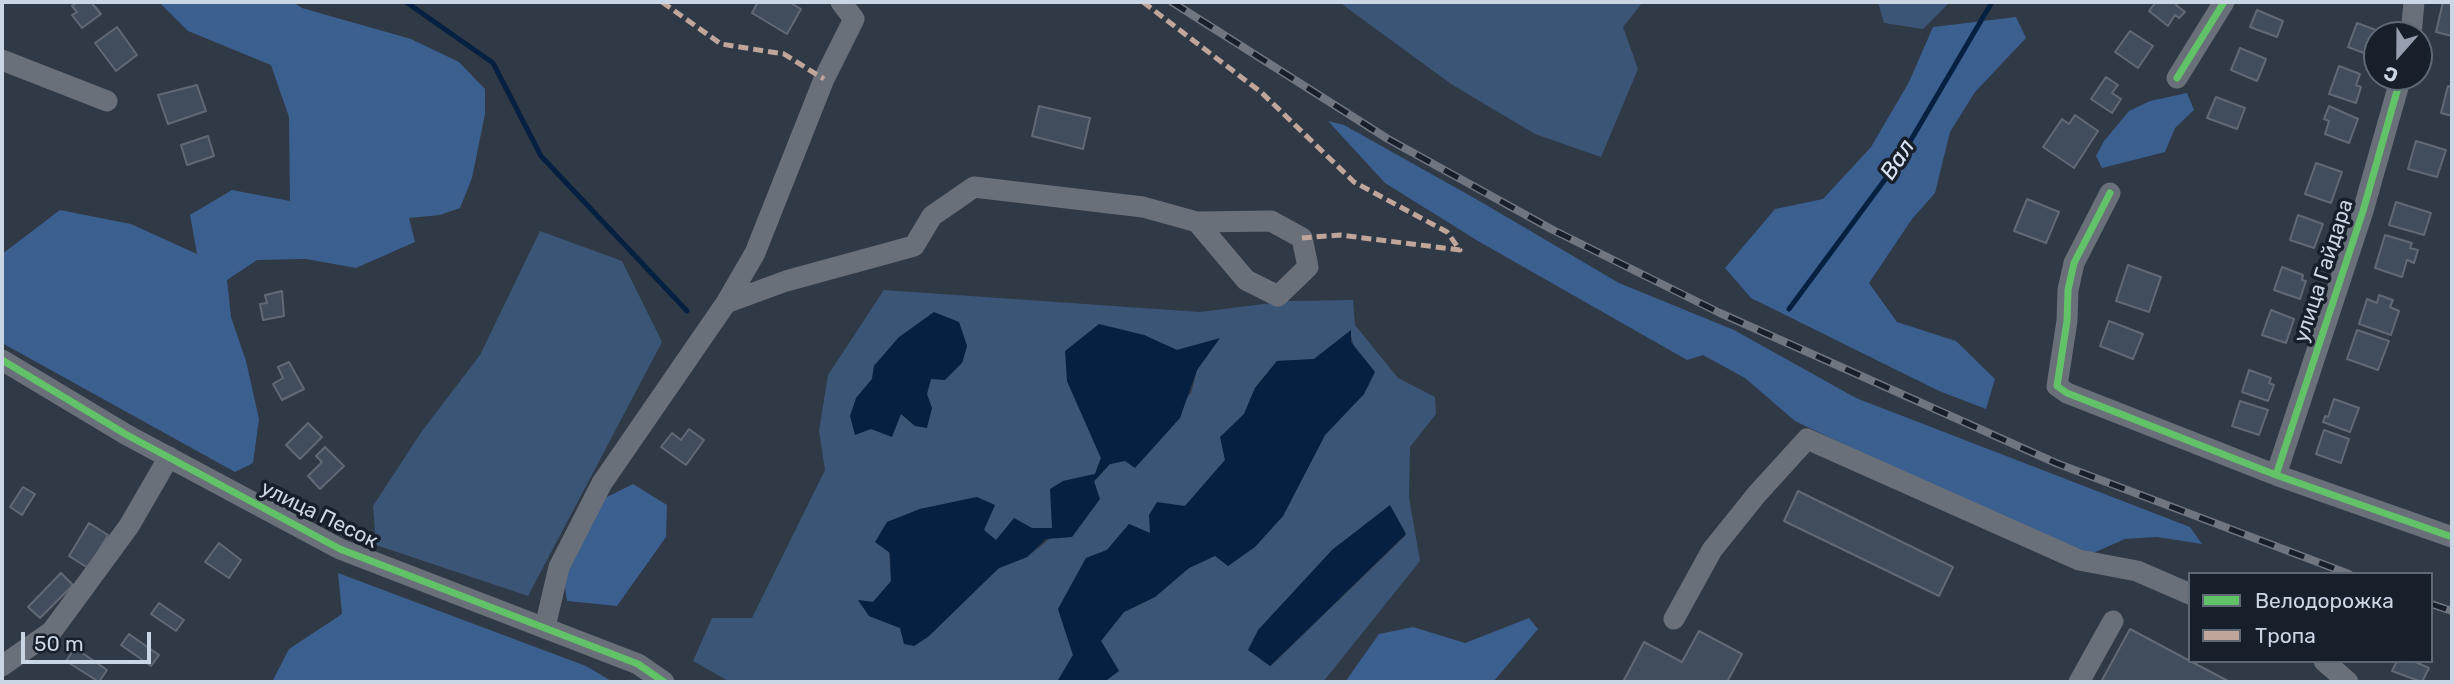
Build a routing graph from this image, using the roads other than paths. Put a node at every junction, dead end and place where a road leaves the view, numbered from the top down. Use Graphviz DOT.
graph roads {
  1 [pos="841,2"];
  2 [pos="2224,2"];
  3 [pos="2414,2"];
  4 [pos="2412,21"];
  5 [pos="2,60"];
  6 [pos="2177,78"];
  7 [pos="2397,91"];
  8 [pos="107,102"];
  9 [pos="2110,193"];
  10 [pos="1197,222"];
  11 [pos="726,303"];
  12 [pos="2,360"];
  13 [pos="169,457"];
  14 [pos="2276,475"];
  15 [pos="2452,537"];
  16 [pos="2188,593"];
  17 [pos="1674,619"];
  18 [pos="2113,621"];
  19 [pos="545,627"];
  20 [pos="2326,663"];
  21 [pos="2,666"];
  22 [pos="664,682"];
  23 [pos="2079,682"];
  24 [pos="2348,682"];
  1 -- 11 [label="street"];
  2 -- 6 [label="street"];
  3 -- 4 [label="street"];
  5 -- 8 [label="street"];
  7 -- 14 [label="street, улица Гайдара"];
  9 -- 14 [label="street"];
  10 -- 10 [label="street"];
  10 -- 11 [label="street"];
  11 -- 19 [label="street"];
  12 -- 13 [label="street, улица Песок"];
  13 -- 19 [label="street, улица Песок"];
  13 -- 21 [label="street"];
  14 -- 15 [label="street"];
  16 -- 17 [label="street"];
  18 -- 23 [label="street"];
  19 -- 22 [label="street, улица Песок"];
  20 -- 24 [label="street"];
}
